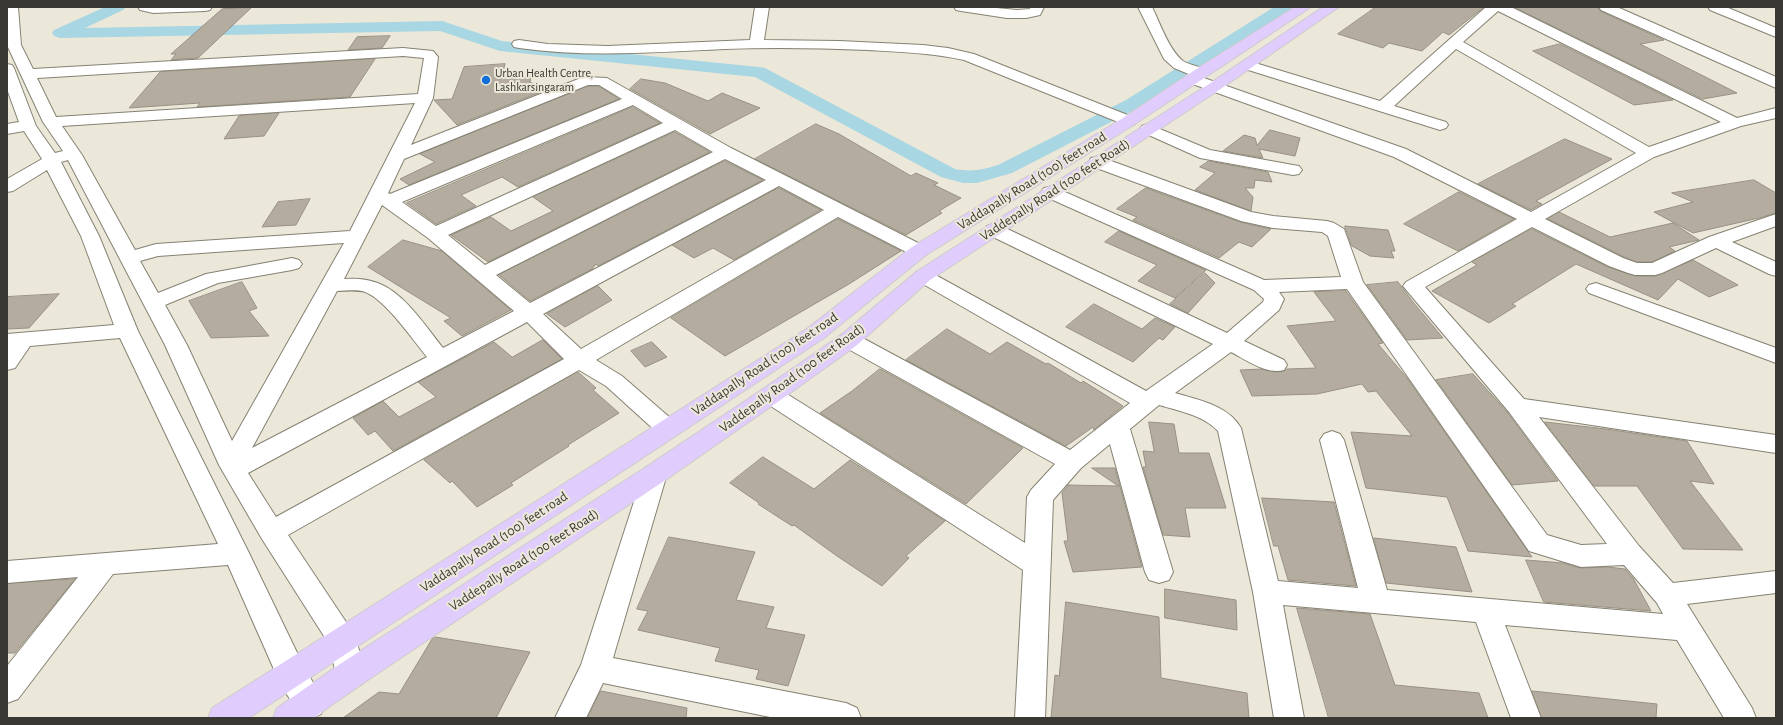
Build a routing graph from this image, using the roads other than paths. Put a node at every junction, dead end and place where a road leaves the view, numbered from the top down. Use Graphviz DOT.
graph roads {
  1 [pos="11,7"];
  2 [pos="145,7"];
  3 [pos="205,7"];
  4 [pos="762,7"];
  5 [pos="961,7"];
  6 [pos="1037,7"];
  7 [pos="1145,7"];
  8 [pos="1304,7"];
  9 [pos="1332,7"];
  10 [pos="1494,7"];
  11 [pos="1501,7"];
  12 [pos="1606,7"];
  13 [pos="1715,7"];
  14 [pos="1776,33"];
  15 [pos="1455,43"];
  16 [pos="519,44"];
  17 [pos="756,44"];
  18 [pos="1246,65"];
  19 [pos="7,68"];
  20 [pos="28,74"];
  21 [pos="1195,74"];
  22 [pos="1776,83"];
  23 [pos="1214,87"];
  24 [pos="425,98"];
  25 [pos="635,99"];
  26 [pos="1383,107"];
  27 [pos="1776,113"];
  28 [pos="1124,119"];
  29 [pos="51,122"];
  30 [pos="676,123"];
  31 [pos="1735,123"];
  32 [pos="1440,125"];
  33 [pos="18,127"];
  34 [pos="1148,129"];
  35 [pos="72,152"];
  36 [pos="725,152"];
  37 [pos="1648,153"];
  38 [pos="397,156"];
  39 [pos="51,160"];
  40 [pos="1097,162"];
  41 [pos="1292,170"];
  42 [pos="780,179"];
  43 [pos="7,187"];
  44 [pos="1047,194"];
  45 [pos="384,198"];
  46 [pos="837,210"];
  47 [pos="1532,218"];
  48 [pos="1776,220"];
  49 [pos="992,222"];
  50 [pos="435,234"];
  51 [pos="357,236"];
  52 [pos="1716,241"];
  53 [pos="919,251"];
  54 [pos="129,258"];
  55 [pos="292,264"];
  56 [pos="1776,270"];
  57 [pos="483,274"];
  58 [pos="923,276"];
  59 [pos="1353,283"];
  60 [pos="330,285"];
  61 [pos="1261,286"];
  62 [pos="1596,289"];
  63 [pos="153,302"];
  64 [pos="528,312"];
  65 [pos="127,331"];
  66 [pos="15,340"];
  67 [pos="849,340"];
  68 [pos="1229,343"];
  69 [pos="1776,356"];
  70 [pos="441,360"];
  71 [pos="579,360"];
  72 [pos="7,362"];
  73 [pos="1276,365"];
  74 [pos="771,394"];
  75 [pos="1152,399"];
  76 [pos="1517,406"];
  77 [pos="1117,426"];
  78 [pos="668,429"];
  79 [pos="1332,440"];
  80 [pos="1776,444"];
  81 [pos="1072,462"];
  82 [pos="232,467"];
  83 [pos="655,474"];
  84 [pos="271,532"];
  85 [pos="236,553"];
  86 [pos="1630,554"];
  87 [pos="105,564"];
  88 [pos="1037,565"];
  89 [pos="7,572"];
  90 [pos="1159,572"];
  91 [pos="1776,582"];
  92 [pos="1267,592"];
  93 [pos="1667,595"];
  94 [pos="1376,602"];
  95 [pos="1486,612"];
  96 [pos="1685,628"];
  97 [pos="342,640"];
  98 [pos="595,668"];
  99 [pos="291,672"];
  100 [pos="351,674"];
  101 [pos="7,688"];
  102 [pos="310,704"];
  103 [pos="223,718"];
  104 [pos="288,718"];
  105 [pos="570,718"];
  106 [pos="846,718"];
  107 [pos="1030,718"];
  108 [pos="1289,718"];
  109 [pos="1526,718"];
  110 [pos="1741,718"];
  1 -- 20 [label="street"];
  2 -- 3 [label="street"];
  4 -- 17 [label="street"];
  5 -- 6 [label="street"];
  7 -- 21 [label="street"];
  8 -- 21 [label="main road, Vaddapally Road (100) feet road"];
  9 -- 18 [label="main road, Vaddepally Road (100 feet Road)"];
  10 -- 15 [label="street"];
  11 -- 31 [label="street"];
  12 -- 22 [label="street"];
  13 -- 14 [label="street"];
  15 -- 26 [label="street"];
  15 -- 37 [label="street"];
  16 -- 17 [label="street"];
  17 -- 28 [label="street"];
  18 -- 23 [label="main road, Vaddepally Road (100 feet Road)"];
  18 -- 26 [label="street"];
  19 -- 33 [label="street"];
  20 -- 24 [label="street"];
  20 -- 29 [label="street"];
  21 -- 23 [label="street"];
  21 -- 28 [label="main road, Vaddapally Road (100) feet road"];
  23 -- 34 [label="main road, Vaddepally Road (100 feet Road)"];
  23 -- 47 [label="street"];
  24 -- 29 [label="street"];
  24 -- 38 [label="street"];
  25 -- 30 [label="street"];
  25 -- 38 [label="street"];
  25 -- 45 [label="street"];
  26 -- 32 [label="street"];
  27 -- 31 [label="street"];
  28 -- 49 [label="main road, Vaddapally Road (100) feet road"];
  29 -- 35 [label="street"];
  30 -- 36 [label="street"];
  30 -- 50 [label="street"];
  31 -- 37 [label="street"];
  33 -- 39 [label="street"];
  34 -- 40 [label="main road, Vaddepally Road (100 feet Road)"];
  34 -- 41 [label="street"];
  35 -- 39 [label="street"];
  35 -- 54 [label="street"];
  36 -- 42 [label="street"];
  36 -- 57 [label="street"];
  37 -- 47 [label="street"];
  38 -- 45 [label="street"];
  39 -- 43 [label="street"];
  39 -- 65 [label="street"];
  40 -- 44 [label="main road, Vaddepally Road (100 feet Road)"];
  40 -- 59 [label="street"];
  42 -- 46 [label="street"];
  42 -- 64 [label="street"];
  44 -- 49 [label="main road, Vaddepally Road (100 feet Road)"];
  44 -- 61 [label="street"];
  45 -- 50 [label="street"];
  45 -- 51 [label="street"];
  46 -- 53 [label="street"];
  46 -- 71 [label="street"];
  47 -- 52 [label="street"];
  47 -- 76 [label="street"];
  48 -- 52 [label="street"];
  49 -- 53 [label="main road, Vaddapally Road (100) feet road"];
  49 -- 58 [label="main road, Vaddepally Road (100 feet Road)"];
  49 -- 68 [label="street"];
  50 -- 57 [label="street"];
  51 -- 54 [label="street"];
  51 -- 60 [label="street"];
  52 -- 56 [label="street"];
  53 -- 78 [label="main road, Vaddapally Road (100) feet road"];
  54 -- 63 [label="street"];
  55 -- 63 [label="street"];
  57 -- 64 [label="street"];
  58 -- 67 [label="main road, Vaddepally Road (100 feet Road)"];
  58 -- 75 [label="street"];
  59 -- 61 [label="street"];
  59 -- 86 [label="street"];
  60 -- 70 [label="street"];
  60 -- 82 [label="street"];
  61 -- 68 [label="street"];
  62 -- 69 [label="street"];
  63 -- 82 [label="street"];
  64 -- 70 [label="street"];
  64 -- 71 [label="street"];
  65 -- 66 [label="street"];
  65 -- 85 [label="street"];
  66 -- 72 [label="street"];
  67 -- 74 [label="main road, Vaddepally Road (100 feet Road)"];
  67 -- 81 [label="street"];
  68 -- 73 [label="street"];
  68 -- 75 [label="street"];
  70 -- 82 [label="street"];
  71 -- 78 [label="street"];
  71 -- 84 [label="street"];
  74 -- 83 [label="main road, Vaddepally Road (100 feet Road)"];
  74 -- 88 [label="street"];
  75 -- 77 [label="street"];
  75 -- 92 [label="street"];
  76 -- 80 [label="street"];
  76 -- 86 [label="street"];
  77 -- 81 [label="street"];
  77 -- 90 [label="street"];
  78 -- 97 [label="main road, Vaddapally Road (100) feet road"];
  79 -- 94 [label="street"];
  81 -- 88 [label="street"];
  82 -- 84 [label="street"];
  83 -- 98 [label="street"];
  83 -- 100 [label="main road, Vaddepally Road (100 feet Road)"];
  84 -- 97 [label="street"];
  85 -- 87 [label="street"];
  85 -- 99 [label="street"];
  86 -- 93 [label="street"];
  87 -- 89 [label="street"];
  87 -- 101 [label="street"];
  88 -- 107 [label="street"];
  91 -- 93 [label="street"];
  92 -- 94 [label="street"];
  92 -- 108 [label="street"];
  93 -- 96 [label="street"];
  94 -- 95 [label="street"];
  95 -- 96 [label="street"];
  95 -- 109 [label="street"];
  96 -- 110 [label="street"];
  97 -- 99 [label="main road, Vaddapally Road (100) feet road"];
  97 -- 100 [label="street"];
  98 -- 105 [label="street"];
  98 -- 106 [label="street"];
  99 -- 102 [label="street"];
  99 -- 103 [label="main road, Vaddapally Road (100) feet road"];
  100 -- 102 [label="main road, Vaddepally Road (100 feet Road)"];
  102 -- 104 [label="main road, Vaddepally Road (100 feet Road)"];
}
